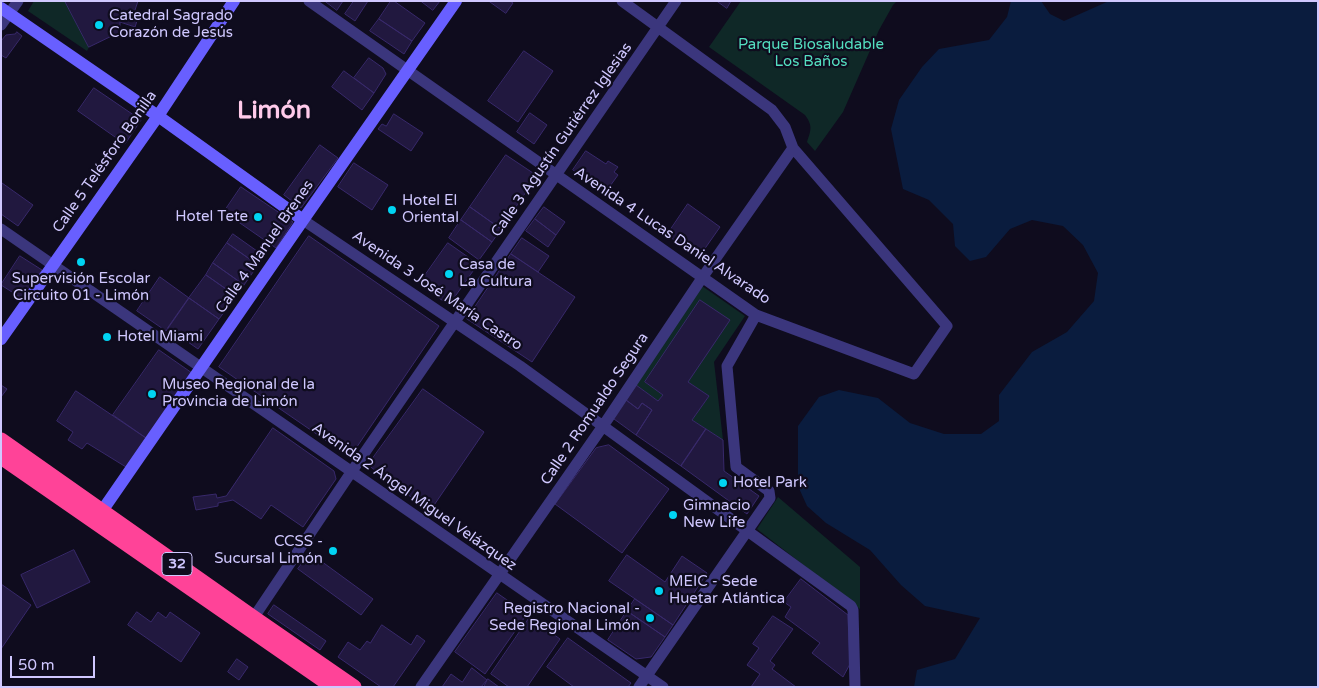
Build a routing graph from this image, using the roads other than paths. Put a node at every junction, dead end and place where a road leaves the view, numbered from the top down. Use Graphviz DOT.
graph roads {
  1 [pos="18,1"];
  2 [pos="234,1"];
  3 [pos="309,1"];
  4 [pos="456,1"];
  5 [pos="622,1"];
  6 [pos="676,1"];
  7 [pos="5,11"];
  8 [pos="1,25"];
  9 [pos="658,28"];
  10 [pos="408,70"];
  11 [pos="158,116"];
  12 [pos="793,148"];
  13 [pos="556,174"];
  14 [pos="302,220"];
  15 [pos="1,229"];
  16 [pos="52,265"];
  17 [pos="702,278"];
  18 [pos="756,315"];
  19 [pos="454,322"];
  20 [pos="1,339"];
  21 [pos="202,368"];
  22 [pos="603,426"];
  23 [pos="1,440"];
  24 [pos="1,457"];
  25 [pos="352,471"];
  26 [pos="98,517"];
  27 [pos="749,531"];
  28 [pos="499,575"];
  29 [pos="250,623"];
  30 [pos="647,676"];
  31 [pos="333,687"];
  32 [pos="354,687"];
  33 [pos="421,687"];
  34 [pos="639,687"];
  35 [pos="663,687"];
  36 [pos="855,687"];
  1 -- 7 [label="street"];
  2 -- 11 [label="main road, Calle 5 Telésforo Bonilla"];
  3 -- 10 [label="street, Avenida 4 Lucas Daniel Alvarado"];
  4 -- 10 [label="main road, Calle 4 Manuel Brenes"];
  5 -- 9 [label="street"];
  6 -- 9 [label="street, Calle 3 Agustín Gutiérrez Iglesias"];
  7 -- 8 [label="street"];
  7 -- 11 [label="main road, Avenida 3 José María Castro"];
  9 -- 12 [label="street"];
  9 -- 13 [label="street, Calle 3 Agustín Gutiérrez Iglesias"];
  10 -- 13 [label="street, Avenida 4 Lucas Daniel Alvarado"];
  10 -- 14 [label="main road, Calle 4 Manuel Brenes"];
  11 -- 14 [label="main road, Avenida 3 José María Castro"];
  11 -- 16 [label="main road, Calle 5 Telésforo Bonilla"];
  12 -- 17 [label="street, Calle 2 Romualdo Segura"];
  12 -- 18 [label="street, Avenida 4 Lucas Daniel Alvarado"];
  13 -- 17 [label="street, Avenida 4 Lucas Daniel Alvarado"];
  13 -- 19 [label="street, Calle 3 Agustín Gutiérrez Iglesias"];
  14 -- 19 [label="street, Avenida 3 José María Castro"];
  14 -- 21 [label="main road, Calle 4 Manuel Brenes"];
  15 -- 16 [label="street, Avenida 2 Ángel Miguel Velázquez"];
  16 -- 20 [label="main road, Calle 5 Telésforo Bonilla"];
  16 -- 21 [label="street, Avenida 2 Ángel Miguel Velázquez"];
  17 -- 18 [label="street, Avenida 4 Lucas Daniel Alvarado"];
  17 -- 22 [label="street, Calle 2 Romualdo Segura"];
  18 -- 27 [label="street"];
  19 -- 22 [label="street, Avenida 3 José María Castro"];
  19 -- 25 [label="street, Calle 3 Agustín Gutiérrez Iglesias"];
  21 -- 25 [label="street, Avenida 2 Ángel Miguel Velázquez"];
  21 -- 26 [label="main road, Calle 4 Manuel Brenes"];
  22 -- 27 [label="street, Avenida 3 José María Castro"];
  22 -- 28 [label="street, Calle 2 Romualdo Segura"];
  23 -- 26 [label="highway, 32"];
  24 -- 26 [label="highway, 32"];
  25 -- 28 [label="street, Avenida 2 Ángel Miguel Velázquez"];
  25 -- 29 [label="street, Calle 3 Agustín Gutiérrez Iglesias"];
  26 -- 29 [label="highway, 32"];
  27 -- 30 [label="street"];
  27 -- 36 [label="street, Avenida 3 José María Castro"];
  28 -- 30 [label="street, Avenida 2 Ángel Miguel Velázquez"];
  28 -- 33 [label="street, Calle 2 Romualdo Segura"];
  29 -- 31 [label="highway, 32"];
  29 -- 32 [label="highway, 32"];
  30 -- 34 [label="street"];
  30 -- 35 [label="street, Avenida 2 Ángel Miguel Velázquez"];
}
